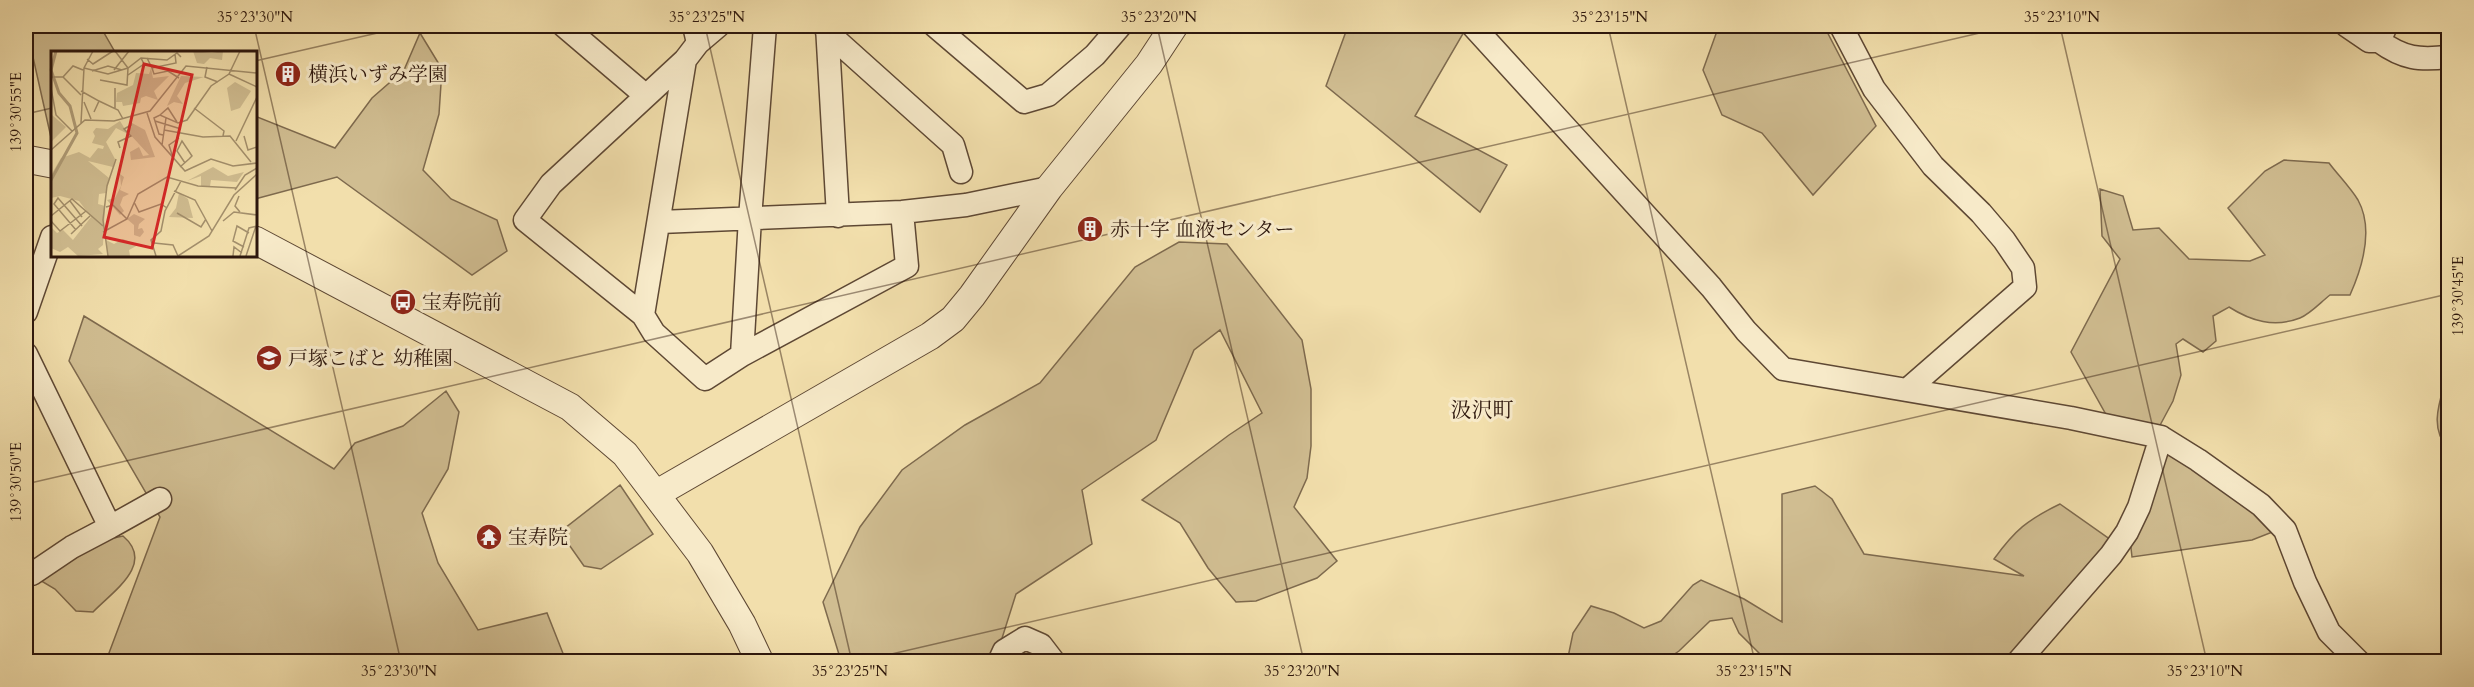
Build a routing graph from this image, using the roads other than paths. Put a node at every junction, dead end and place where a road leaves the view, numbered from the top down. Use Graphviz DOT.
graph roads {
  1 [pos="564,26"];
  2 [pos="718,26"];
  3 [pos="765,26"];
  4 [pos="935,26"];
  5 [pos="1120,26"];
  6 [pos="1174,26"];
  7 [pos="1473,26"];
  8 [pos="1841,26"];
  9 [pos="2347,26"];
  10 [pos="827,29"];
  11 [pos="2382,33"];
  12 [pos="692,43"];
  13 [pos="2448,57"];
  14 [pos="645,95"];
  15 [pos="26,159"];
  16 [pos="51,164"];
  17 [pos="961,172"];
  18 [pos="1049,188"];
  19 [pos="902,212"];
  20 [pos="837,216"];
  21 [pos="750,218"];
  22 [pos="660,222"];
  23 [pos="51,240"];
  24 [pos="256,241"];
  25 [pos="26,312"];
  26 [pos="643,315"];
  27 [pos="26,354"];
  28 [pos="742,355"];
  29 [pos="1907,390"];
  30 [pos="2161,437"];
  31 [pos="656,494"];
  32 [pos="160,499"];
  33 [pos="110,527"];
  34 [pos="28,572"];
  35 [pos="760,662"];
  36 [pos="999,662"];
  37 [pos="1054,662"];
  38 [pos="2018,662"];
  39 [pos="2360,662"];
  1 -- 14 [label="street"];
  2 -- 12 [label="street"];
  3 -- 21 [label="street"];
  4 -- 5 [label="street"];
  6 -- 18 [label="street"];
  7 -- 29 [label="street"];
  8 -- 29 [label="street"];
  9 -- 11 [label="street"];
  10 -- 17 [label="street"];
  10 -- 20 [label="street"];
  11 -- 13 [label="street"];
  12 -- 14 [label="street"];
  12 -- 22 [label="street"];
  14 -- 26 [label="street"];
  15 -- 16 [label="street"];
  18 -- 19 [label="street"];
  18 -- 31 [label="street"];
  19 -- 20 [label="street"];
  19 -- 28 [label="street"];
  20 -- 21 [label="street"];
  21 -- 22 [label="street"];
  21 -- 28 [label="street"];
  22 -- 26 [label="street"];
  23 -- 25 [label="street"];
  24 -- 31 [label="street"];
  26 -- 28 [label="street"];
  27 -- 33 [label="street"];
  29 -- 30 [label="street"];
  30 -- 38 [label="street"];
  30 -- 39 [label="street"];
  31 -- 35 [label="street"];
  32 -- 33 [label="street"];
  33 -- 34 [label="street"];
  36 -- 37 [label="street"];
}
